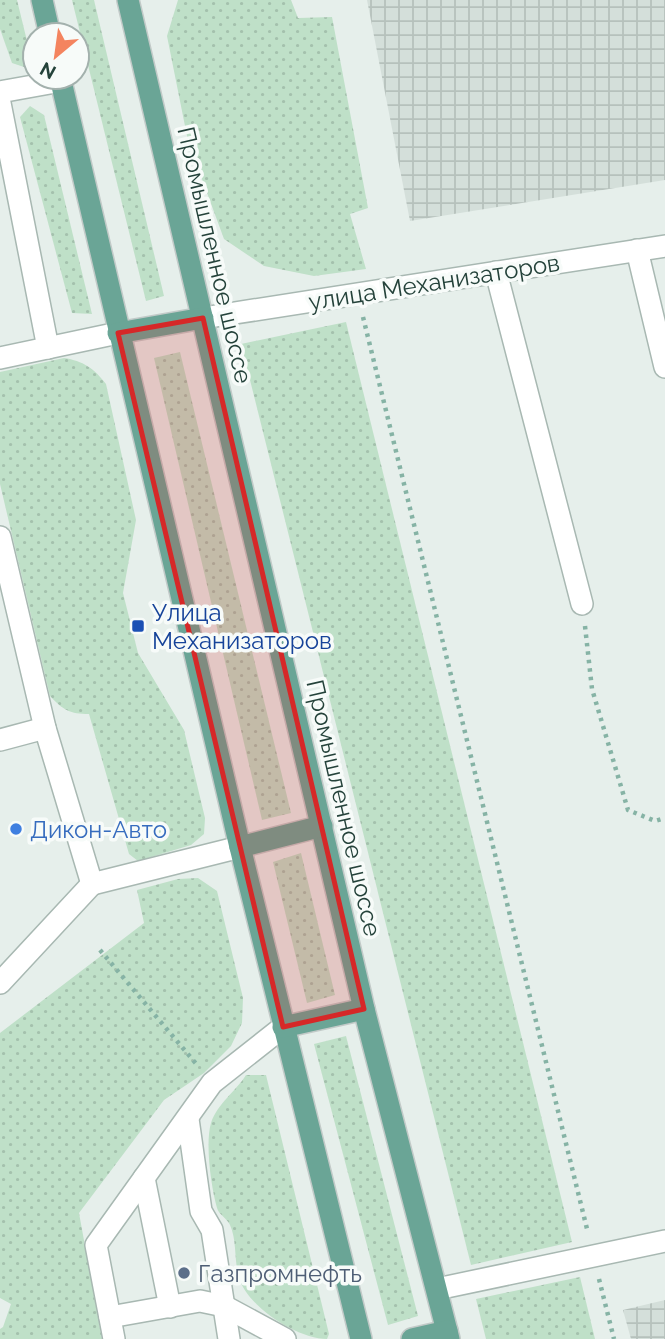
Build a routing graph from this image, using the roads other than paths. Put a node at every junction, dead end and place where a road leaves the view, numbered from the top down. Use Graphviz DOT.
graph roads {
  1 [pos="42,0"];
  2 [pos="128,0"];
  3 [pos="47,21"];
  4 [pos="21,87"];
  5 [pos="63,91"];
  6 [pos="0,92"];
  7 [pos="0,103"];
  8 [pos="665,246"];
  9 [pos="637,250"];
  10 [pos="496,272"];
  11 [pos="202,318"];
  12 [pos="118,332"];
  13 [pos="48,348"];
  14 [pos="0,358"];
  15 [pos="665,367"];
  16 [pos="0,537"];
  17 [pos="583,604"];
  18 [pos="45,728"];
  19 [pos="0,740"];
  20 [pos="322,826"];
  21 [pos="240,847"];
  22 [pos="92,884"];
  23 [pos="0,983"];
  24 [pos="364,1009"];
  25 [pos="283,1027"];
  26 [pos="188,1119"];
  27 [pos="145,1178"];
  28 [pos="665,1241"];
  29 [pos="437,1289"];
  30 [pos="224,1306"];
  31 [pos="170,1307"];
  32 [pos="110,1317"];
  33 [pos="448,1335"];
  34 [pos="114,1339"];
  35 [pos="229,1339"];
  36 [pos="285,1339"];
  37 [pos="361,1339"];
  38 [pos="412,1339"];
  1 -- 3 [label="main road"];
  2 -- 11 [label="main road, Промышленное шоссе"];
  4 -- 6 [label="street"];
  5 -- 12 [label="main road"];
  7 -- 13 [label="street"];
  8 -- 9 [label="street, улица Механизаторов"];
  9 -- 10 [label="street, улица Механизаторов"];
  9 -- 15 [label="street"];
  10 -- 11 [label="street, улица Механизаторов"];
  10 -- 17 [label="street"];
  11 -- 12 [label="main road"];
  11 -- 20 [label="main road, Промышленное шоссе"];
  12 -- 13 [label="street"];
  12 -- 21 [label="main road"];
  13 -- 14 [label="street"];
  16 -- 18 [label="street"];
  18 -- 19 [label="street"];
  18 -- 22 [label="street"];
  20 -- 21 [label="main road"];
  20 -- 24 [label="main road, Промышленное шоссе"];
  21 -- 22 [label="street"];
  21 -- 25 [label="main road"];
  22 -- 23 [label="street"];
  24 -- 25 [label="main road"];
  24 -- 29 [label="main road, Промышленное шоссе"];
  25 -- 26 [label="street"];
  25 -- 37 [label="main road"];
  26 -- 27 [label="street"];
  26 -- 30 [label="street"];
  27 -- 31 [label="street"];
  27 -- 32 [label="street"];
  28 -- 29 [label="street"];
  29 -- 33 [label="main road, Промышленное шоссе"];
  30 -- 31 [label="street"];
  30 -- 35 [label="street"];
  30 -- 36 [label="street"];
  31 -- 32 [label="street"];
  32 -- 34 [label="street"];
  33 -- 38 [label="main road"];
}
